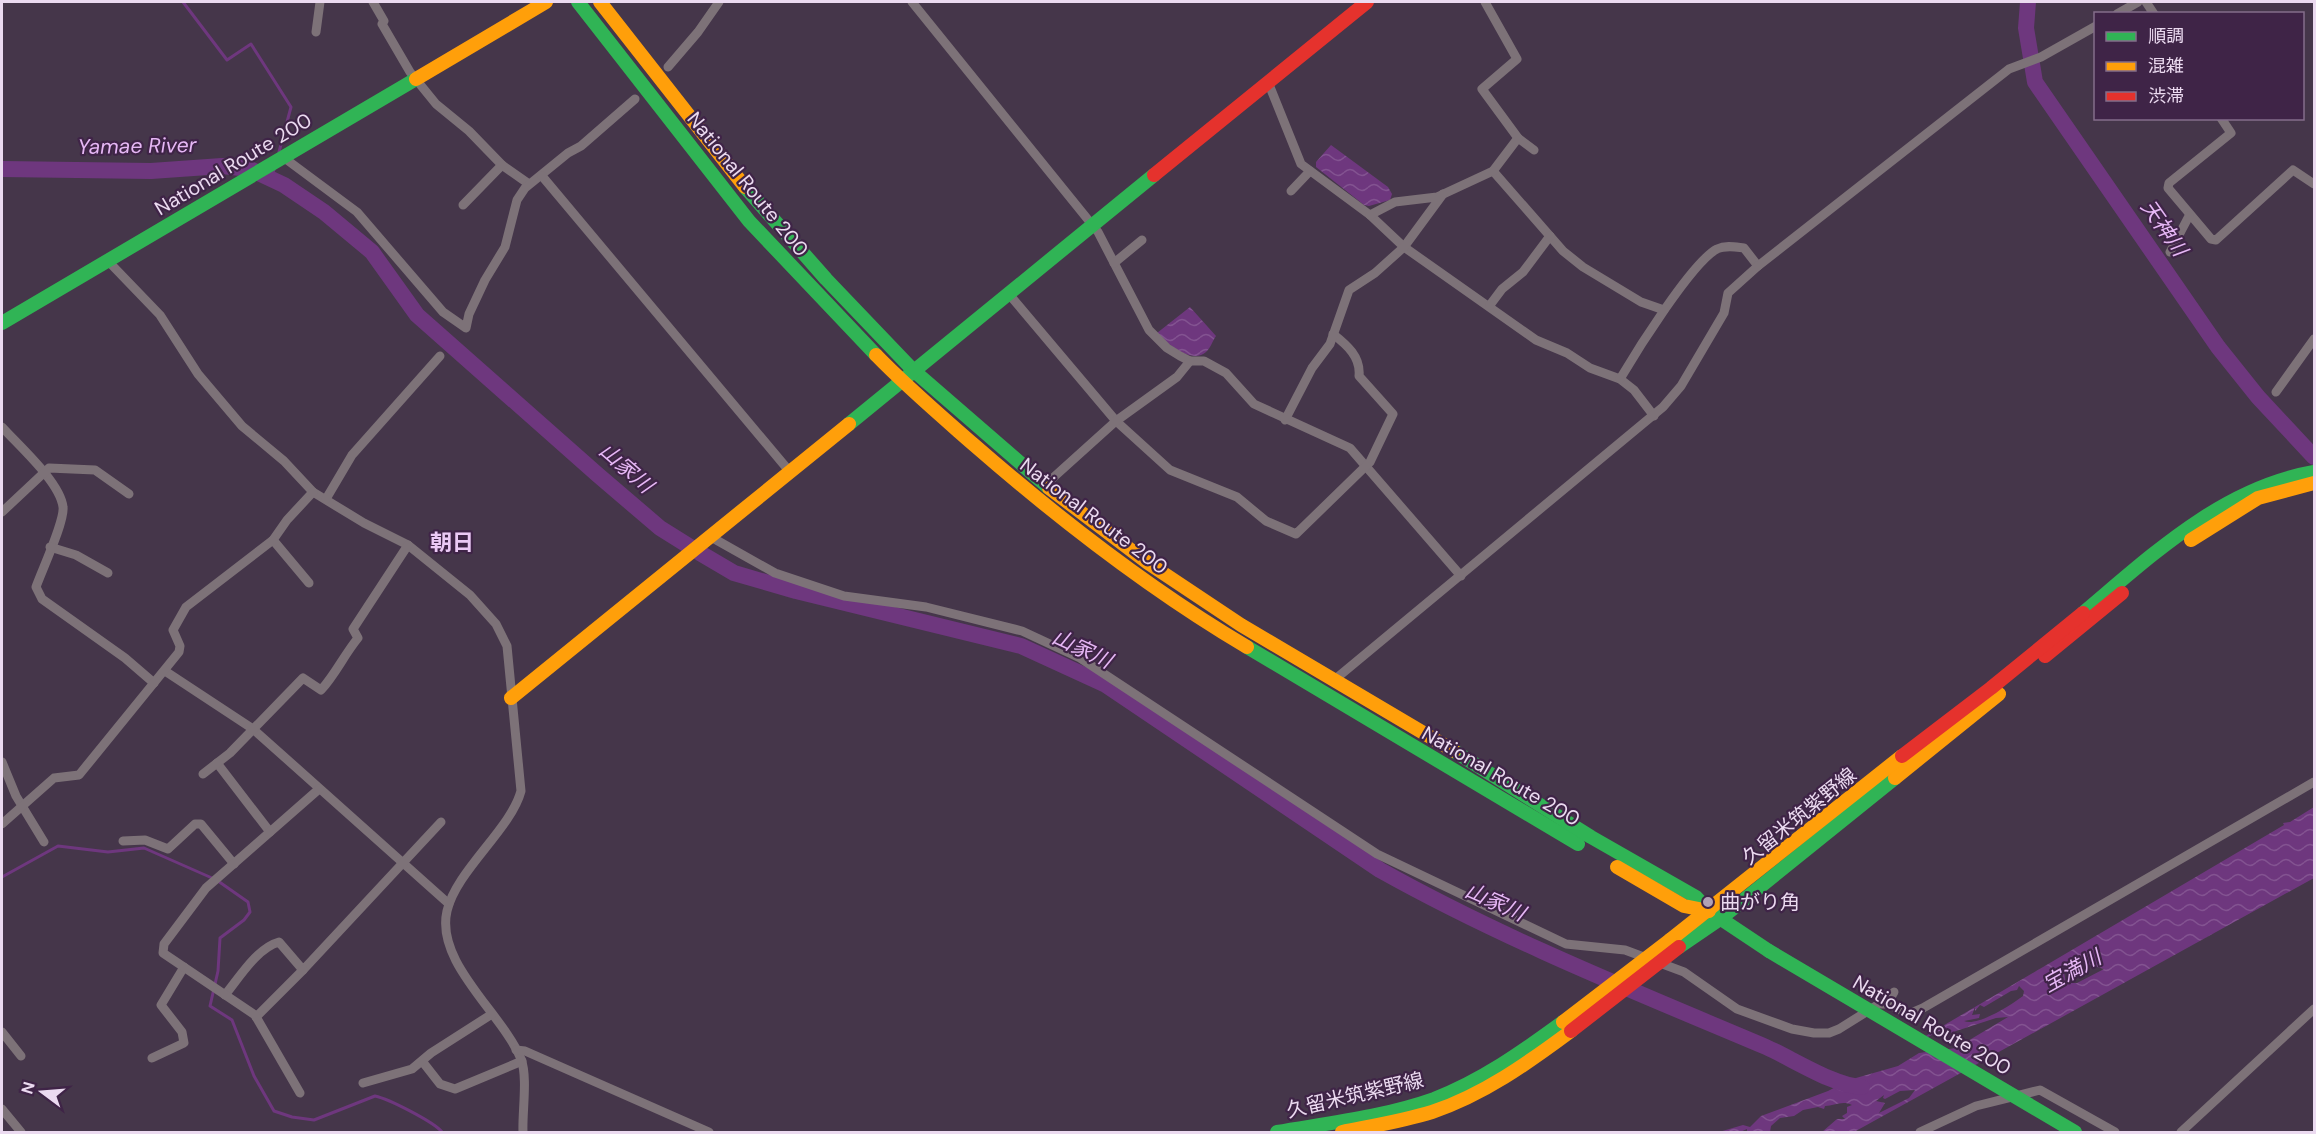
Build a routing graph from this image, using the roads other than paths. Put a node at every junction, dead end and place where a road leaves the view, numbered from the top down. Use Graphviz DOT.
graph roads {
  1 [pos="320,2"];
  2 [pos="373,2"];
  3 [pos="546,2"];
  4 [pos="578,2"];
  5 [pos="600,2"];
  6 [pos="719,2"];
  7 [pos="912,2"];
  8 [pos="1367,2"];
  9 [pos="1485,2"];
  10 [pos="2138,2"];
  11 [pos="2120,12"];
  12 [pos="2094,27"];
  13 [pos="316,32"];
  14 [pos="668,67"];
  15 [pos="414,79"];
  16 [pos="1268,82"];
  17 [pos="635,99"];
  18 [pos="2222,120"];
  19 [pos="1518,138"];
  20 [pos="1534,150"];
  21 [pos="283,157"];
  22 [pos="502,165"];
  23 [pos="1310,171"];
  24 [pos="1493,171"];
  25 [pos="542,177"];
  26 [pos="529,184"];
  27 [pos="2314,184"];
  28 [pos="1291,191"];
  29 [pos="1443,194"];
  30 [pos="463,205"];
  31 [pos="1370,215"];
  32 [pos="2189,216"];
  33 [pos="1092,225"];
  34 [pos="1550,236"];
  35 [pos="1142,240"];
  36 [pos="1404,247"];
  37 [pos="2170,252"];
  38 [pos="108,261"];
  39 [pos="1114,263"];
  40 [pos="1758,266"];
  41 [pos="1008,293"];
  42 [pos="1490,305"];
  43 [pos="1664,310"];
  44 [pos="2,323"];
  45 [pos="1333,334"];
  46 [pos="2314,339"];
  47 [pos="440,356"];
  48 [pos="1190,361"];
  49 [pos="913,370"];
  50 [pos="1620,379"];
  51 [pos="901,381"];
  52 [pos="2276,392"];
  53 [pos="1654,416"];
  54 [pos="1285,420"];
  55 [pos="1116,421"];
  56 [pos="2,427"];
  57 [pos="1367,466"];
  58 [pos="42,472"];
  59 [pos="790,472"];
  60 [pos="2313,476"];
  61 [pos="1046,485"];
  62 [pos="313,492"];
  63 [pos="129,494"];
  64 [pos="326,499"];
  65 [pos="2,512"];
  66 [pos="711,537"];
  67 [pos="273,540"];
  68 [pos="408,545"];
  69 [pos="50,547"];
  70 [pos="108,573"];
  71 [pos="1461,576"];
  72 [pos="309,583"];
  73 [pos="165,671"];
  74 [pos="1333,681"];
  75 [pos="154,683"];
  76 [pos="511,698"];
  77 [pos="253,729"];
  78 [pos="2,762"];
  79 [pos="217,763"];
  80 [pos="203,774"];
  81 [pos="2314,782"];
  82 [pos="320,789"];
  83 [pos="24,805"];
  84 [pos="441,822"];
  85 [pos="2,824"];
  86 [pos="270,832"];
  87 [pos="44,842"];
  88 [pos="123,842"];
  89 [pos="234,864"];
  90 [pos="402,864"];
  91 [pos="449,904"];
  92 [pos="1714,915"];
  93 [pos="184,967"];
  94 [pos="303,970"];
  95 [pos="1894,992"];
  96 [pos="225,994"];
  97 [pos="1887,1005"];
  98 [pos="2314,1009"];
  99 [pos="492,1014"];
  100 [pos="256,1017"];
  101 [pos="1567,1026"];
  102 [pos="2,1032"];
  103 [pos="516,1050"];
  104 [pos="21,1056"];
  105 [pos="152,1058"];
  106 [pos="522,1060"];
  107 [pos="422,1061"];
  108 [pos="363,1083"];
  109 [pos="300,1093"];
  110 [pos="2,1109"];
  111 [pos="6,1125"];
  112 [pos="21,1132"];
  113 [pos="523,1132"];
  114 [pos="709,1132"];
  115 [pos="1277,1132"];
  116 [pos="1342,1132"];
  117 [pos="1920,1132"];
  118 [pos="2075,1132"];
  119 [pos="2115,1132"];
  120 [pos="2181,1132"];
  1 -- 13 [label="street"];
  2 -- 15 [label="street"];
  3 -- 15 [label="main road, National Route 200"];
  4 -- 51 [label="main road, National Route 200"];
  5 -- 49 [label="main road, National Route 200"];
  6 -- 14 [label="street"];
  7 -- 33 [label="street"];
  8 -- 16 [label="main road"];
  9 -- 19 [label="street"];
  10 -- 11 [label="street"];
  12 -- 40 [label="street"];
  15 -- 21 [label="main road, National Route 200"];
  15 -- 22 [label="street"];
  16 -- 23 [label="street"];
  16 -- 33 [label="main road"];
  17 -- 25 [label="street"];
  18 -- 32 [label="street"];
  19 -- 20 [label="street"];
  19 -- 24 [label="street"];
  21 -- 26 [label="street"];
  21 -- 38 [label="main road, National Route 200"];
  22 -- 26 [label="street"];
  22 -- 30 [label="street"];
  23 -- 28 [label="street"];
  23 -- 31 [label="street"];
  24 -- 29 [label="street"];
  24 -- 34 [label="street"];
  25 -- 26 [label="street"];
  25 -- 59 [label="street"];
  27 -- 32 [label="street"];
  29 -- 31 [label="street"];
  29 -- 36 [label="street"];
  31 -- 36 [label="street"];
  32 -- 37 [label="street"];
  33 -- 39 [label="street"];
  33 -- 41 [label="main road"];
  34 -- 42 [label="street"];
  34 -- 43 [label="street"];
  35 -- 39 [label="street"];
  36 -- 42 [label="street"];
  36 -- 45 [label="street"];
  38 -- 44 [label="main road, National Route 200"];
  38 -- 62 [label="street"];
  39 -- 48 [label="street"];
  40 -- 43 [label="street"];
  40 -- 53 [label="street"];
  41 -- 49 [label="main road"];
  41 -- 55 [label="street"];
  42 -- 50 [label="street"];
  43 -- 50 [label="street"];
  45 -- 54 [label="street"];
  45 -- 57 [label="street"];
  46 -- 52 [label="street"];
  47 -- 64 [label="street"];
  48 -- 54 [label="street"];
  48 -- 55 [label="street"];
  49 -- 51 [label="main road"];
  49 -- 61 [label="main road, National Route 200"];
  50 -- 53 [label="street"];
  51 -- 59 [label="main road"];
  51 -- 92 [label="main road, National Route 200"];
  53 -- 71 [label="street"];
  54 -- 57 [label="street"];
  55 -- 57 [label="street"];
  55 -- 61 [label="street"];
  56 -- 58 [label="street"];
  57 -- 71 [label="street"];
  58 -- 63 [label="street"];
  58 -- 65 [label="street"];
  58 -- 69 [label="street"];
  59 -- 66 [label="main road"];
  60 -- 92 [label="main road, 久留米筑紫野線"];
  61 -- 74 [label="main road, National Route 200"];
  62 -- 64 [label="street"];
  62 -- 67 [label="street"];
  64 -- 68 [label="street"];
  66 -- 76 [label="main road"];
  66 -- 97 [label="street"];
  67 -- 72 [label="street"];
  67 -- 73 [label="street"];
  68 -- 76 [label="street"];
  68 -- 77 [label="street"];
  69 -- 70 [label="street"];
  69 -- 75 [label="street"];
  71 -- 74 [label="street"];
  73 -- 75 [label="street"];
  73 -- 77 [label="street"];
  74 -- 92 [label="main road, National Route 200"];
  75 -- 83 [label="street"];
  76 -- 91 [label="street"];
  77 -- 79 [label="street"];
  77 -- 82 [label="street"];
  78 -- 83 [label="street"];
  79 -- 80 [label="street"];
  79 -- 86 [label="street"];
  81 -- 97 [label="street"];
  82 -- 86 [label="street"];
  82 -- 90 [label="street"];
  83 -- 85 [label="street"];
  83 -- 87 [label="street"];
  84 -- 90 [label="street"];
  86 -- 89 [label="street"];
  88 -- 89 [label="street"];
  89 -- 93 [label="street"];
  90 -- 91 [label="street"];
  90 -- 94 [label="street"];
  91 -- 99 [label="street"];
  92 -- 101 [label="main road, 久留米筑紫野線, bridge"];
  92 -- 118 [label="main road, National Route 200, bridge"];
  93 -- 96 [label="street"];
  93 -- 105 [label="street"];
  94 -- 96 [label="street"];
  94 -- 100 [label="street"];
  95 -- 97 [label="street"];
  96 -- 100 [label="street"];
  98 -- 120 [label="street"];
  99 -- 103 [label="street"];
  99 -- 107 [label="street"];
  100 -- 109 [label="street"];
  101 -- 115 [label="main road, 久留米筑紫野線"];
  101 -- 116 [label="main road, 久留米筑紫野線"];
  102 -- 104 [label="street"];
  103 -- 106 [label="street"];
  103 -- 114 [label="street"];
  106 -- 107 [label="street"];
  106 -- 113 [label="street"];
  107 -- 108 [label="street"];
  110 -- 111 [label="street"];
  111 -- 112 [label="street"];
  117 -- 119 [label="street"];
}
